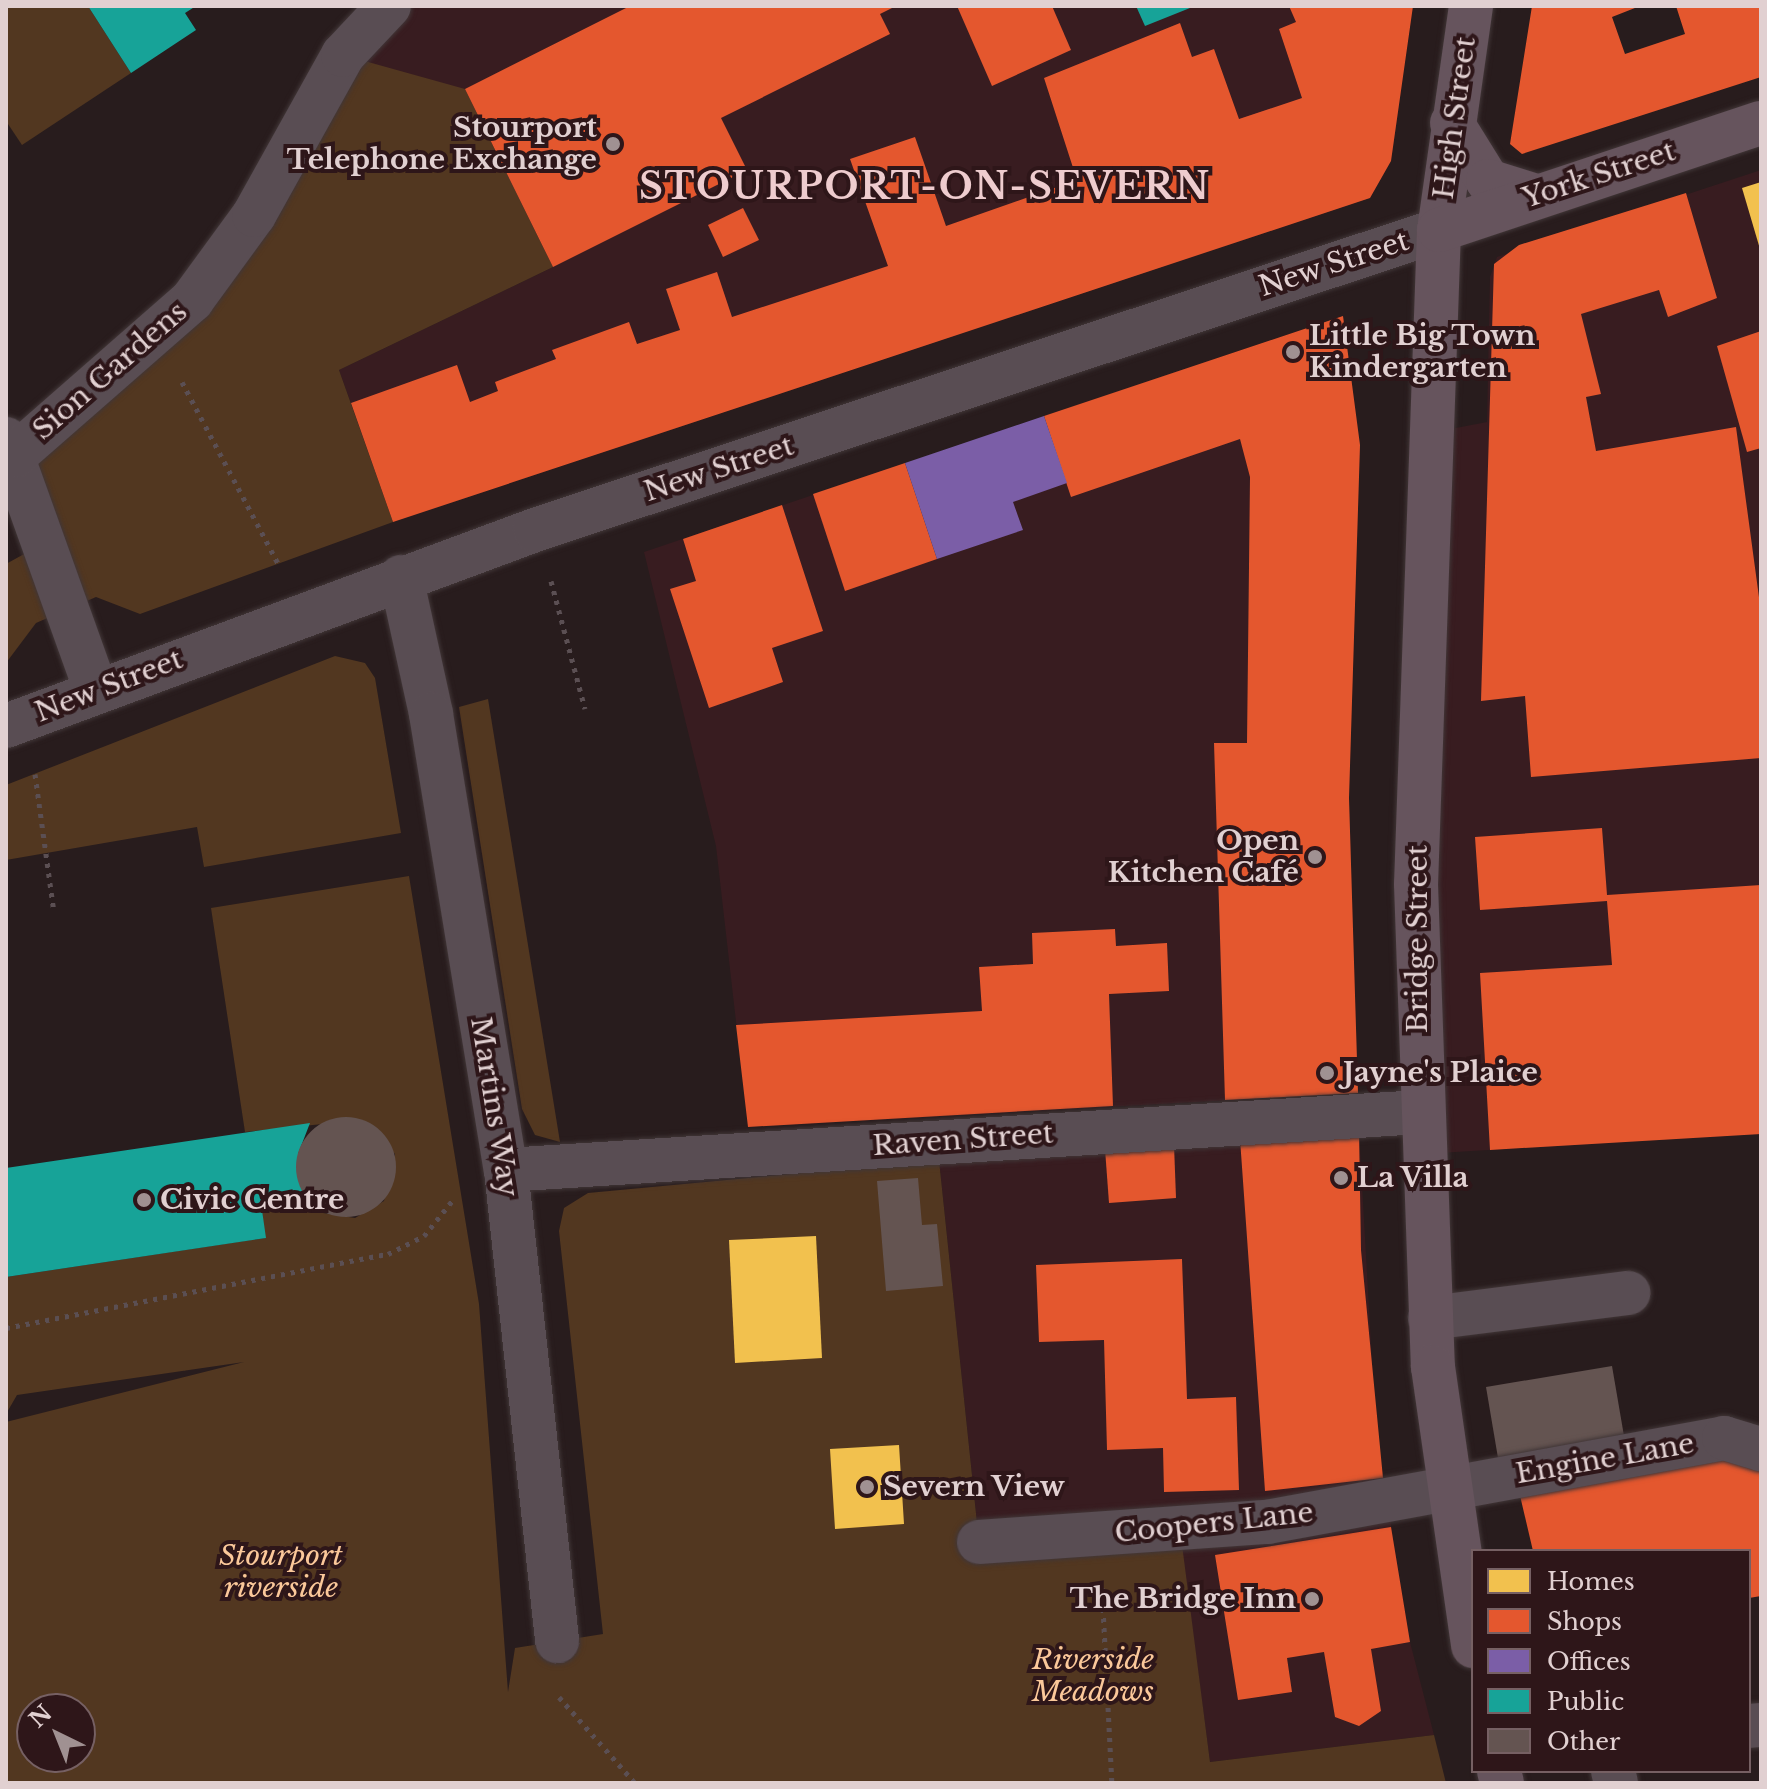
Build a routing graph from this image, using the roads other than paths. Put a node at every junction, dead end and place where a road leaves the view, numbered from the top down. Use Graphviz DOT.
graph roads {
  1 [pos="389,6"];
  2 [pos="1471,6"];
  3 [pos="1452,123"];
  4 [pos="1761,123"];
  5 [pos="1533,195"];
  6 [pos="1439,230"];
  7 [pos="10,447"];
  8 [pos="401,577"];
  9 [pos="96,691"];
  10 [pos="6,726"];
  11 [pos="1420,1112"];
  12 [pos="506,1170"];
  13 [pos="1628,1293"];
  14 [pos="1430,1318"];
  15 [pos="1761,1449"];
  16 [pos="1449,1491"];
  17 [pos="979,1542"];
  18 [pos="1468,1588"];
  19 [pos="1471,1623"];
  20 [pos="557,1641"];
  1 -- 7 [label="street, Sion Gardens"];
  2 -- 3 [label="main road, High Street"];
  3 -- 5 [label="main road"];
  3 -- 6 [label="main road, High Street"];
  4 -- 5 [label="main road, York Street"];
  5 -- 6 [label="main road, York Street"];
  6 -- 8 [label="street, New Street"];
  6 -- 11 [label="main road, Bridge Street"];
  7 -- 9 [label="street"];
  8 -- 9 [label="street, New Street"];
  8 -- 12 [label="street, Martins Way"];
  9 -- 10 [label="street, New Street"];
  11 -- 12 [label="street, Raven Street"];
  11 -- 14 [label="main road, Bridge Street"];
  12 -- 20 [label="street, Martins Way"];
  13 -- 14 [label="street"];
  14 -- 16 [label="main road, Bridge Street"];
  15 -- 16 [label="street, Engine Lane"];
  16 -- 17 [label="street, Coopers Lane"];
  16 -- 18 [label="main road, Bridge Street"];
  18 -- 19 [label="main road, Bridge Street"];
}
